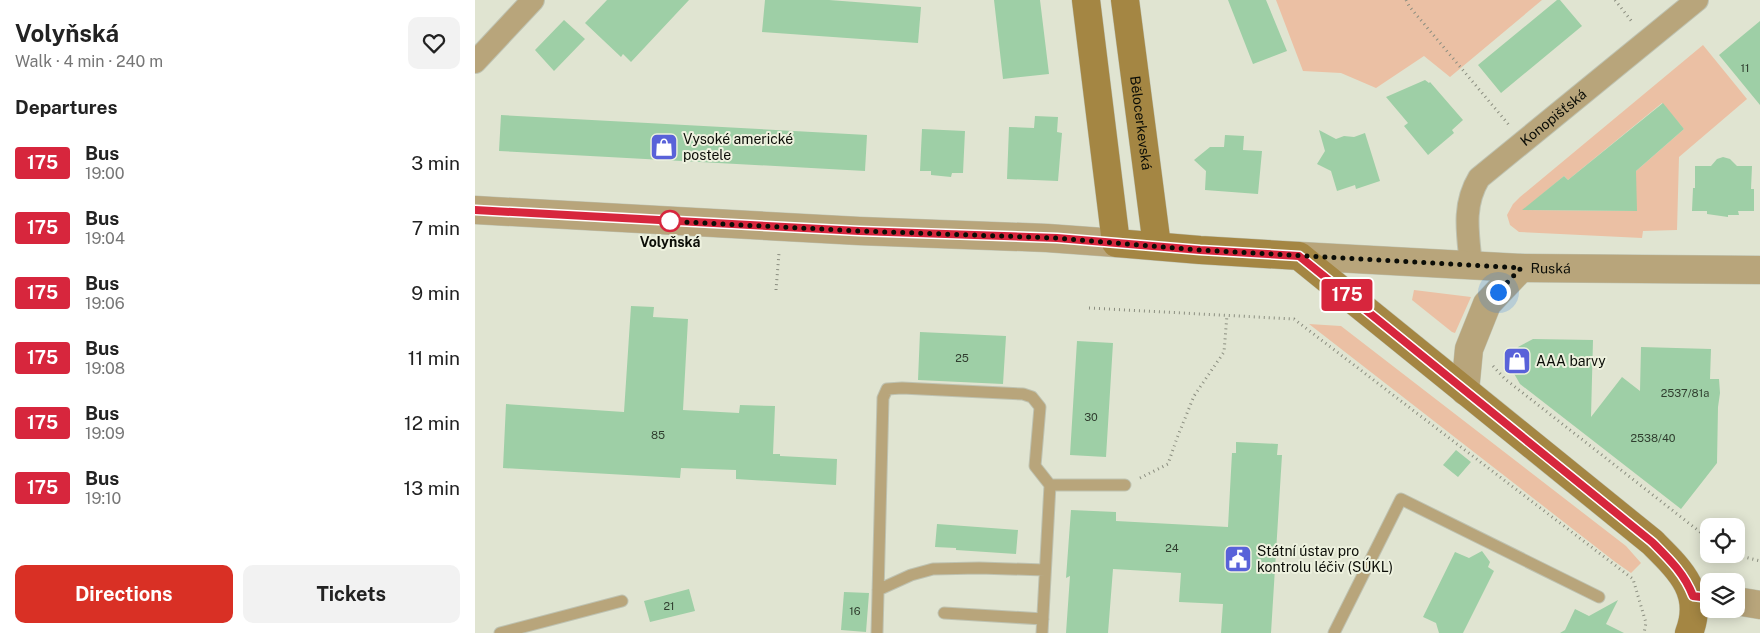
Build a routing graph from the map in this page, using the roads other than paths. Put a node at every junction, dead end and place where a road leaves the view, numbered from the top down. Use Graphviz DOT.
graph roads {
  1 [pos="533,0"];
  2 [pos="1086,0"];
  3 [pos="1125,0"];
  4 [pos="1697,0"];
  5 [pos="475,62"];
  6 [pos="475,210"];
  7 [pos="1117,243"];
  8 [pos="1157,246"];
  9 [pos="1299,256"];
  10 [pos="1471,265"];
  11 [pos="1521,268"];
  12 [pos="1760,270"];
  13 [pos="1465,390"];
  14 [pos="1049,485"];
  15 [pos="1125,485"];
  16 [pos="1045,570"];
  17 [pos="878,590"];
  18 [pos="1700,596"];
  19 [pos="1599,597"];
  20 [pos="1700,599"];
  21 [pos="622,601"];
  22 [pos="1745,602"];
  23 [pos="1760,605"];
  24 [pos="944,613"];
  25 [pos="1043,619"];
  26 [pos="500,633"];
  27 [pos="877,633"];
  28 [pos="1042,633"];
  29 [pos="1334,633"];
  30 [pos="1689,633"];
  1 -- 5 [label="street"];
  2 -- 7 [label="main road"];
  3 -- 8 [label="main road, Bělocerkevská"];
  4 -- 10 [label="street, Konopišťská"];
  6 -- 7 [label="street, Ruská"];
  7 -- 8 [label="main road, Ruská"];
  8 -- 9 [label="main road, Ruská"];
  9 -- 10 [label="street, Ruská"];
  9 -- 13 [label="main road"];
  10 -- 11 [label="street, Ruská"];
  11 -- 12 [label="street, Ruská"];
  11 -- 13 [label="street"];
  13 -- 18 [label="main road"];
  14 -- 15 [label="lane"];
  14 -- 16 [label="lane"];
  14 -- 17 [label="lane"];
  16 -- 17 [label="lane"];
  16 -- 25 [label="lane"];
  17 -- 27 [label="lane"];
  19 -- 29 [label="lane"];
  20 -- 30 [label="main road"];
  21 -- 26 [label="lane"];
  22 -- 23 [label="street"];
  24 -- 25 [label="lane"];
  25 -- 28 [label="lane"];
}
